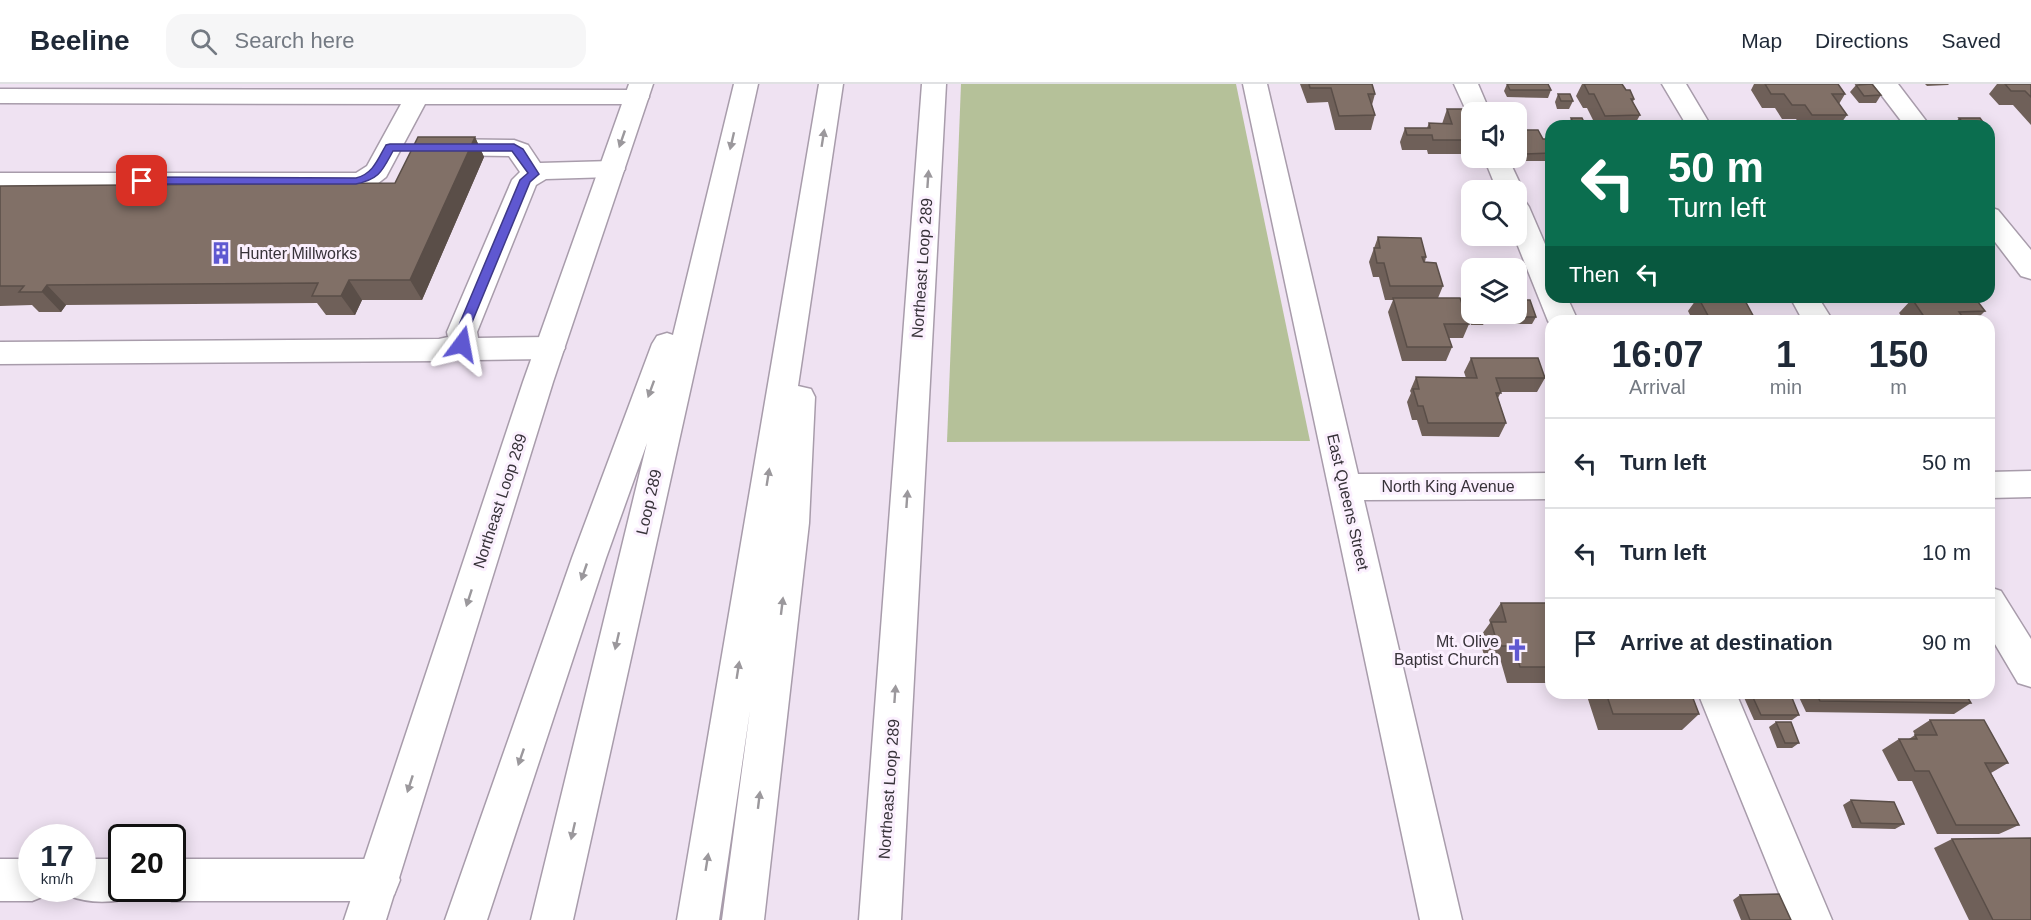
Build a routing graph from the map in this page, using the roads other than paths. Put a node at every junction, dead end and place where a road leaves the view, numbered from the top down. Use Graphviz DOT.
graph roads {
  1 [pos="746,84"];
  2 [pos="831,84"];
  3 [pos="934,84"];
  4 [pos="1256,84"];
  5 [pos="1466,84"];
  6 [pos="1674,84"];
  7 [pos="1885,84"];
  8 [pos="639,91"];
  9 [pos="417,97"];
  10 [pos="1,98"];
  11 [pos="1474,102"];
  12 [pos="1695,120"];
  13 [pos="1913,120"];
  14 [pos="390,147"];
  15 [pos="612,169"];
  16 [pos="534,174"];
  17 [pos="0,181"];
  18 [pos="814,191"];
  19 [pos="715,216"];
  20 [pos="1995,224"];
  21 [pos="1527,233"];
  22 [pos="2031,269"];
  23 [pos="1545,277"];
  24 [pos="462,344"];
  25 [pos="550,348"];
  26 [pos="0,353"];
  27 [pos="2031,484"];
  28 [pos="1995,485"];
  29 [pos="1545,486"];
  30 [pos="1345,487"];
  31 [pos="1995,612"];
  32 [pos="2031,671"];
  33 [pos="1719,699"];
  34 [pos="0,880"];
  35 [pos="18,880"];
  36 [pos="186,880"];
  37 [pos="379,880"];
  38 [pos="365,920"];
  39 [pos="466,920"];
  40 [pos="552,920"];
  41 [pos="698,920"];
  42 [pos="743,920"];
  43 [pos="880,920"];
  44 [pos="1441,920"];
  45 [pos="1811,920"];
  1 -- 19 [label="main road, Loop 289, one-way"];
  18 -- 2 [label="main road, one-way"];
  43 -- 3 [label="main road, Northeast Loop 289, one-way"];
  4 -- 30 [label="main road, East Queens Street"];
  5 -- 11 [label="main road"];
  6 -- 12 [label="main road"];
  7 -- 13 [label="main road"];
  8 -- 9 [label="main road"];
  8 -- 15 [label="main road, Northeast Loop 289, one-way"];
  9 -- 10 [label="main road"];
  9 -- 14 [label="main road"];
  14 -- 16 [label="main road"];
  14 -- 17 [label="main road"];
  15 -- 16 [label="main road"];
  15 -- 25 [label="main road, Northeast Loop 289"];
  16 -- 24 [label="main road"];
  41 -- 18 [label="main road, one-way"];
  42 -- 18 [label="main road, one-way"];
  19 -- 39 [label="main road, one-way"];
  19 -- 40 [label="main road, Loop 289, one-way"];
  20 -- 22 [label="main road"];
  21 -- 23 [label="main road"];
  24 -- 25 [label="main road"];
  24 -- 26 [label="main road"];
  25 -- 37 [label="main road, Northeast Loop 289, one-way"];
  27 -- 28 [label="main road"];
  29 -- 30 [label="main road, North King Avenue"];
  30 -- 44 [label="main road, East Queens Street"];
  31 -- 32 [label="main road"];
  33 -- 45 [label="main road"];
  34 -- 35 [label="main road"];
  36 -- 37 [label="main road"];
  37 -- 38 [label="main road, Northeast Loop 289"];
}
